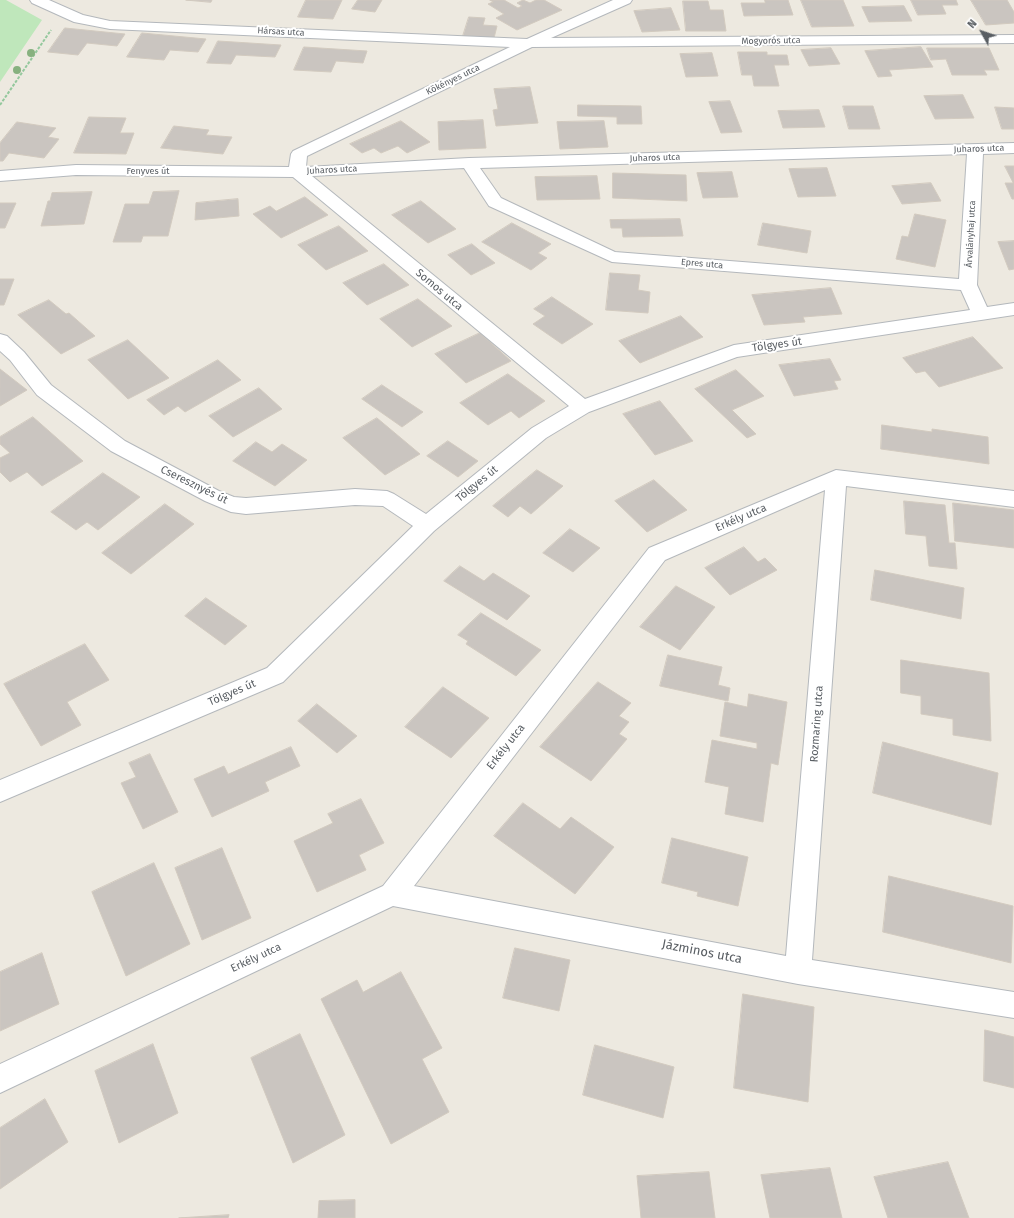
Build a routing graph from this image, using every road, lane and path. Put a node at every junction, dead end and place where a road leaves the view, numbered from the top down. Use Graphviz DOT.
graph roads {
  1 [pos="37,0"];
  2 [pos="625,0"];
  3 [pos="63,13"];
  4 [pos="1014,39"];
  5 [pos="529,43"];
  6 [pos="0,105"];
  7 [pos="1014,148"];
  8 [pos="975,150"];
  9 [pos="469,163"];
  10 [pos="297,172"];
  11 [pos="0,176"];
  12 [pos="968,285"];
  13 [pos="1014,309"];
  14 [pos="982,315"];
  15 [pos="0,340"];
  16 [pos="582,407"];
  17 [pos="836,477"];
  18 [pos="1014,499"];
  19 [pos="427,525"];
  20 [pos="0,791"];
  21 [pos="392,894"];
  22 [pos="798,971"];
  23 [pos="1014,1005"];
  24 [pos="0,1079"];
  1 -- 3 [label="street, Hársas utca"];
  2 -- 5 [label="street, Kökényes utca"];
  3 -- 5 [label="street, Hársas utca"];
  3 -- 6 [label="path"];
  4 -- 5 [label="street, Mogyorós utca"];
  5 -- 10 [label="street, Kökényes utca"];
  7 -- 8 [label="street, Juharos utca"];
  8 -- 9 [label="street, Juharos utca"];
  8 -- 12 [label="street, Árvalányhaj utca"];
  9 -- 10 [label="street, Juharos utca"];
  9 -- 12 [label="street, Epres utca"];
  10 -- 11 [label="street, Fenyves út"];
  10 -- 16 [label="street, Somos utca"];
  12 -- 14 [label="street, Árvalányhaj utca"];
  13 -- 14 [label="street, Tölgyes út"];
  14 -- 16 [label="street, Tölgyes út"];
  15 -- 19 [label="street, Cseresznyés út"];
  16 -- 19 [label="street, Tölgyes út"];
  17 -- 18 [label="street"];
  17 -- 21 [label="street, Erkély utca"];
  17 -- 22 [label="street, Rozmaring utca"];
  19 -- 20 [label="street, Tölgyes út"];
  21 -- 22 [label="street, Jázminos utca"];
  21 -- 24 [label="street, Erkély utca"];
  22 -- 23 [label="street, Jázminos utca"];
}
